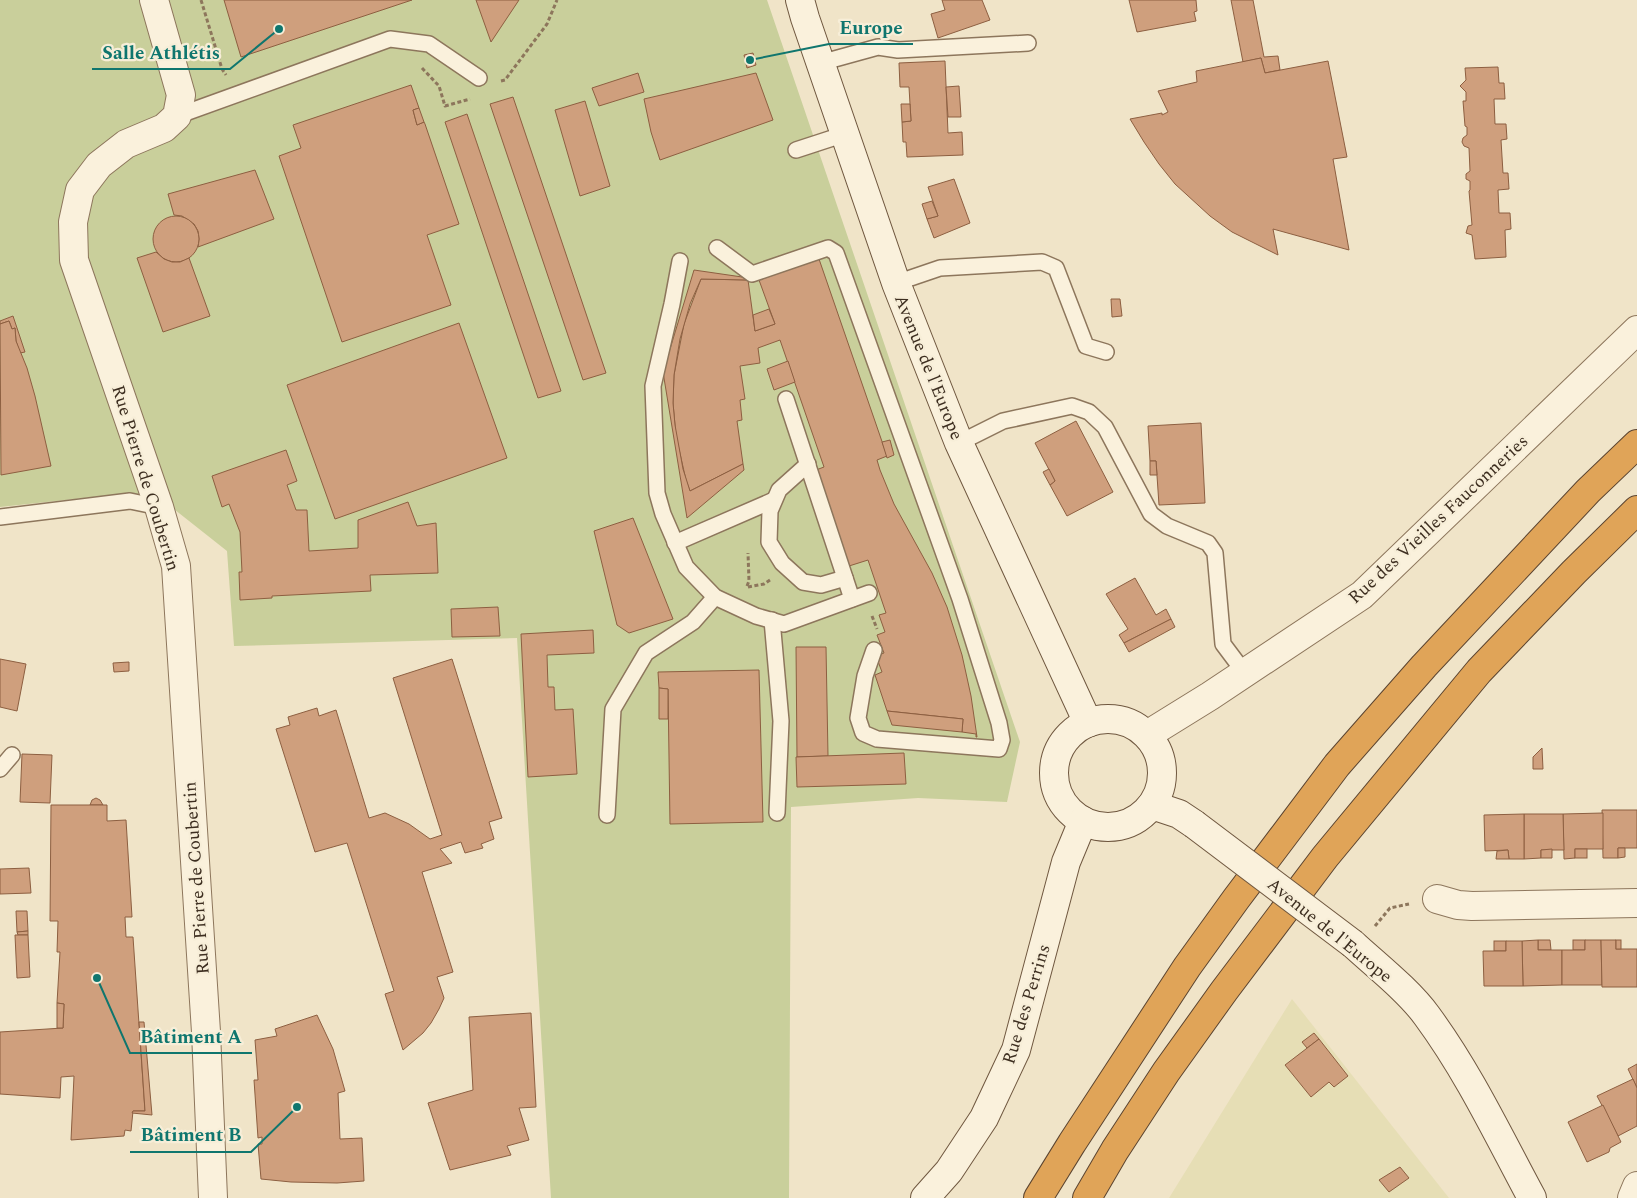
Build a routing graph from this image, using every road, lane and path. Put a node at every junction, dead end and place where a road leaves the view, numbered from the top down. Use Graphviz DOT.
graph roads {
  1 [pos="154,0"];
  2 [pos="800,0"];
  3 [pos="1028,43"];
  4 [pos="820,63"];
  5 [pos="479,78"];
  6 [pos="177,116"];
  7 [pos="845,134"];
  8 [pos="796,150"];
  9 [pos="717,248"];
  10 [pos="680,261"];
  11 [pos="896,282"];
  12 [pos="1637,330"];
  13 [pos="1106,352"];
  14 [pos="786,399"];
  15 [pos="959,443"];
  16 [pos="1637,444"];
  17 [pos="808,464"];
  18 [pos="774,500"];
  19 [pos="159,507"];
  20 [pos="1637,510"];
  21 [pos="738,516"];
  22 [pos="0,517"];
  23 [pos="675,542"];
  24 [pos="845,578"];
  25 [pos="715,597"];
  26 [pos="860,597"];
  27 [pos="738,608"];
  28 [pos="772,620"];
  29 [pos="874,650"];
  30 [pos="1244,672"];
  31 [pos="1088,723"];
  32 [pos="1147,735"];
  33 [pos="12,755"];
  34 [pos="0,769"];
  35 [pos="1152,805"];
  36 [pos="777,813"];
  37 [pos="607,815"];
  38 [pos="1083,821"];
  39 [pos="1437,899"];
  40 [pos="1637,903"];
  41 [pos="1356,946"];
  42 [pos="1637,1186"];
  43 [pos="213,1198"];
  44 [pos="924,1198"];
  45 [pos="1038,1198"];
  46 [pos="1088,1198"];
  47 [pos="1532,1198"];
  48 [pos="1632,1198"];
  1 -- 6 [label="street"];
  2 -- 4 [label="street, Avenue de l'Europe"];
  3 -- 4 [label="lane"];
  4 -- 7 [label="street, Avenue de l'Europe"];
  5 -- 6 [label="lane"];
  6 -- 19 [label="street, Rue Pierre de Coubertin"];
  7 -- 8 [label="lane"];
  7 -- 11 [label="street, Avenue de l'Europe"];
  9 -- 29 [label="lane"];
  10 -- 23 [label="lane"];
  11 -- 13 [label="lane"];
  11 -- 15 [label="street, Avenue de l'Europe"];
  12 -- 30 [label="street, Rue des Vieilles Fauconneries"];
  14 -- 17 [label="lane"];
  15 -- 30 [label="lane"];
  15 -- 31 [label="street, Avenue de l'Europe"];
  16 -- 45 [label="highway"];
  17 -- 18 [label="lane"];
  17 -- 24 [label="lane"];
  18 -- 21 [label="lane"];
  18 -- 24 [label="lane"];
  19 -- 22 [label="lane"];
  19 -- 43 [label="street, Rue Pierre de Coubertin"];
  20 -- 46 [label="highway"];
  21 -- 23 [label="lane"];
  21 -- 27 [label="path"];
  23 -- 25 [label="lane"];
  24 -- 26 [label="lane"];
  25 -- 27 [label="lane"];
  25 -- 37 [label="lane"];
  26 -- 28 [label="lane"];
  26 -- 29 [label="path"];
  27 -- 28 [label="lane"];
  28 -- 36 [label="lane"];
  30 -- 32 [label="street, Rue des Vieilles Fauconneries"];
  31 -- 32 [label="street"];
  31 -- 38 [label="street"];
  32 -- 35 [label="street"];
  33 -- 34 [label="lane"];
  35 -- 38 [label="street"];
  35 -- 41 [label="street, Avenue de l'Europe, bridge"];
  38 -- 44 [label="street, Rue des Perrins"];
  39 -- 40 [label="street"];
  39 -- 41 [label="path"];
  41 -- 47 [label="street, Avenue de l'Europe"];
  42 -- 48 [label="street"];
}
